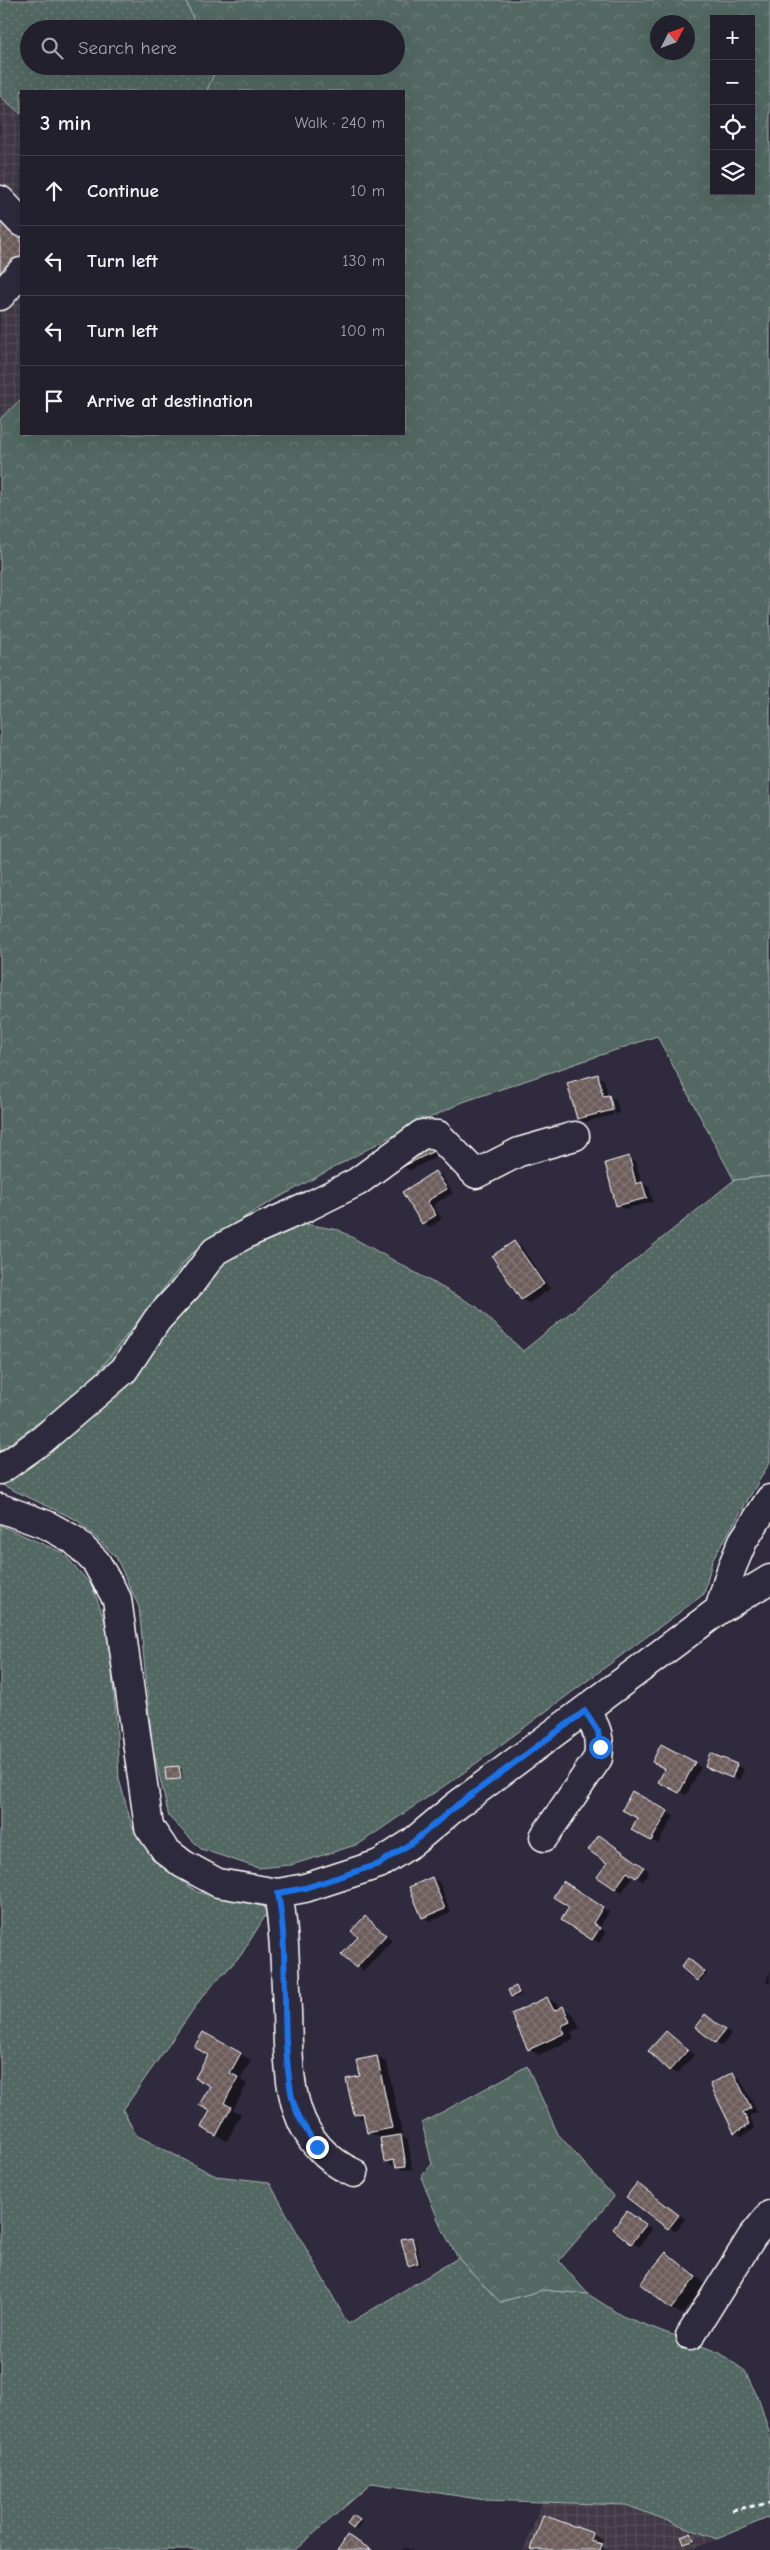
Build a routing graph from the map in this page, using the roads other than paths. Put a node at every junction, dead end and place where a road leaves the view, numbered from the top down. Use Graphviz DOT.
graph roads {
  1 [pos="0,200"];
  2 [pos="20,221"];
  3 [pos="20,273"];
  4 [pos="0,296"];
  5 [pos="575,1136"];
  6 [pos="0,1470"];
  7 [pos="770,1499"];
  8 [pos="0,1508"];
  9 [pos="770,1579"];
  10 [pos="719,1610"];
  11 [pos="585,1711"];
  12 [pos="544,1837"];
  13 [pos="278,1893"];
  14 [pos="354,2173"];
  15 [pos="770,2215"];
  16 [pos="690,2336"];
  1 -- 2 [label="street"];
  3 -- 4 [label="street"];
  5 -- 6 [label="street"];
  7 -- 10 [label="street"];
  8 -- 13 [label="street"];
  9 -- 10 [label="street"];
  10 -- 11 [label="street"];
  11 -- 12 [label="street"];
  11 -- 13 [label="street"];
  13 -- 14 [label="street"];
  15 -- 16 [label="street"];
}
